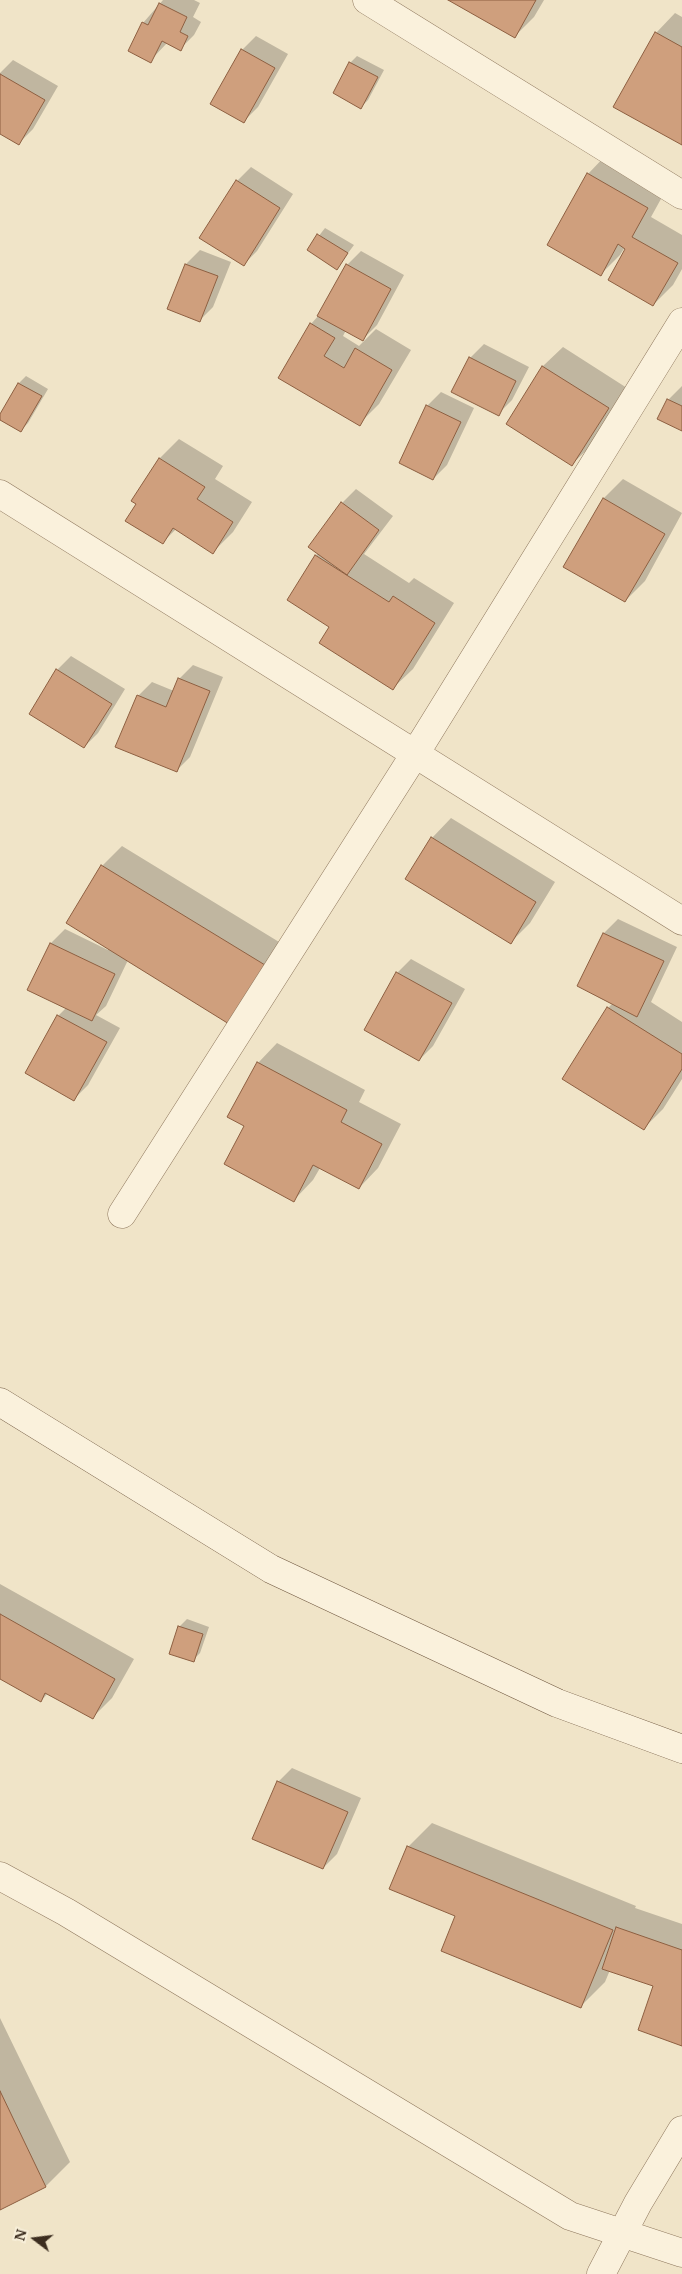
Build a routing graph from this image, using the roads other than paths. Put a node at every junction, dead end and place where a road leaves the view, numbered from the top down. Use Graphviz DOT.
graph roads {
  1 [pos="367,0"];
  2 [pos="682,196"];
  3 [pos="682,322"];
  4 [pos="0,494"];
  5 [pos="415,754"];
  6 [pos="682,921"];
  7 [pos="122,1214"];
  8 [pos="0,1402"];
  9 [pos="682,1749"];
  10 [pos="0,1876"];
  11 [pos="682,2130"];
  12 [pos="622,2233"];
  13 [pos="682,2253"];
  14 [pos="601,2274"];
  1 -- 2 [label="street"];
  3 -- 5 [label="street"];
  4 -- 5 [label="street"];
  5 -- 6 [label="street"];
  5 -- 7 [label="street"];
  8 -- 9 [label="street"];
  10 -- 12 [label="street"];
  11 -- 12 [label="street"];
  12 -- 13 [label="street"];
  12 -- 14 [label="street"];
}
